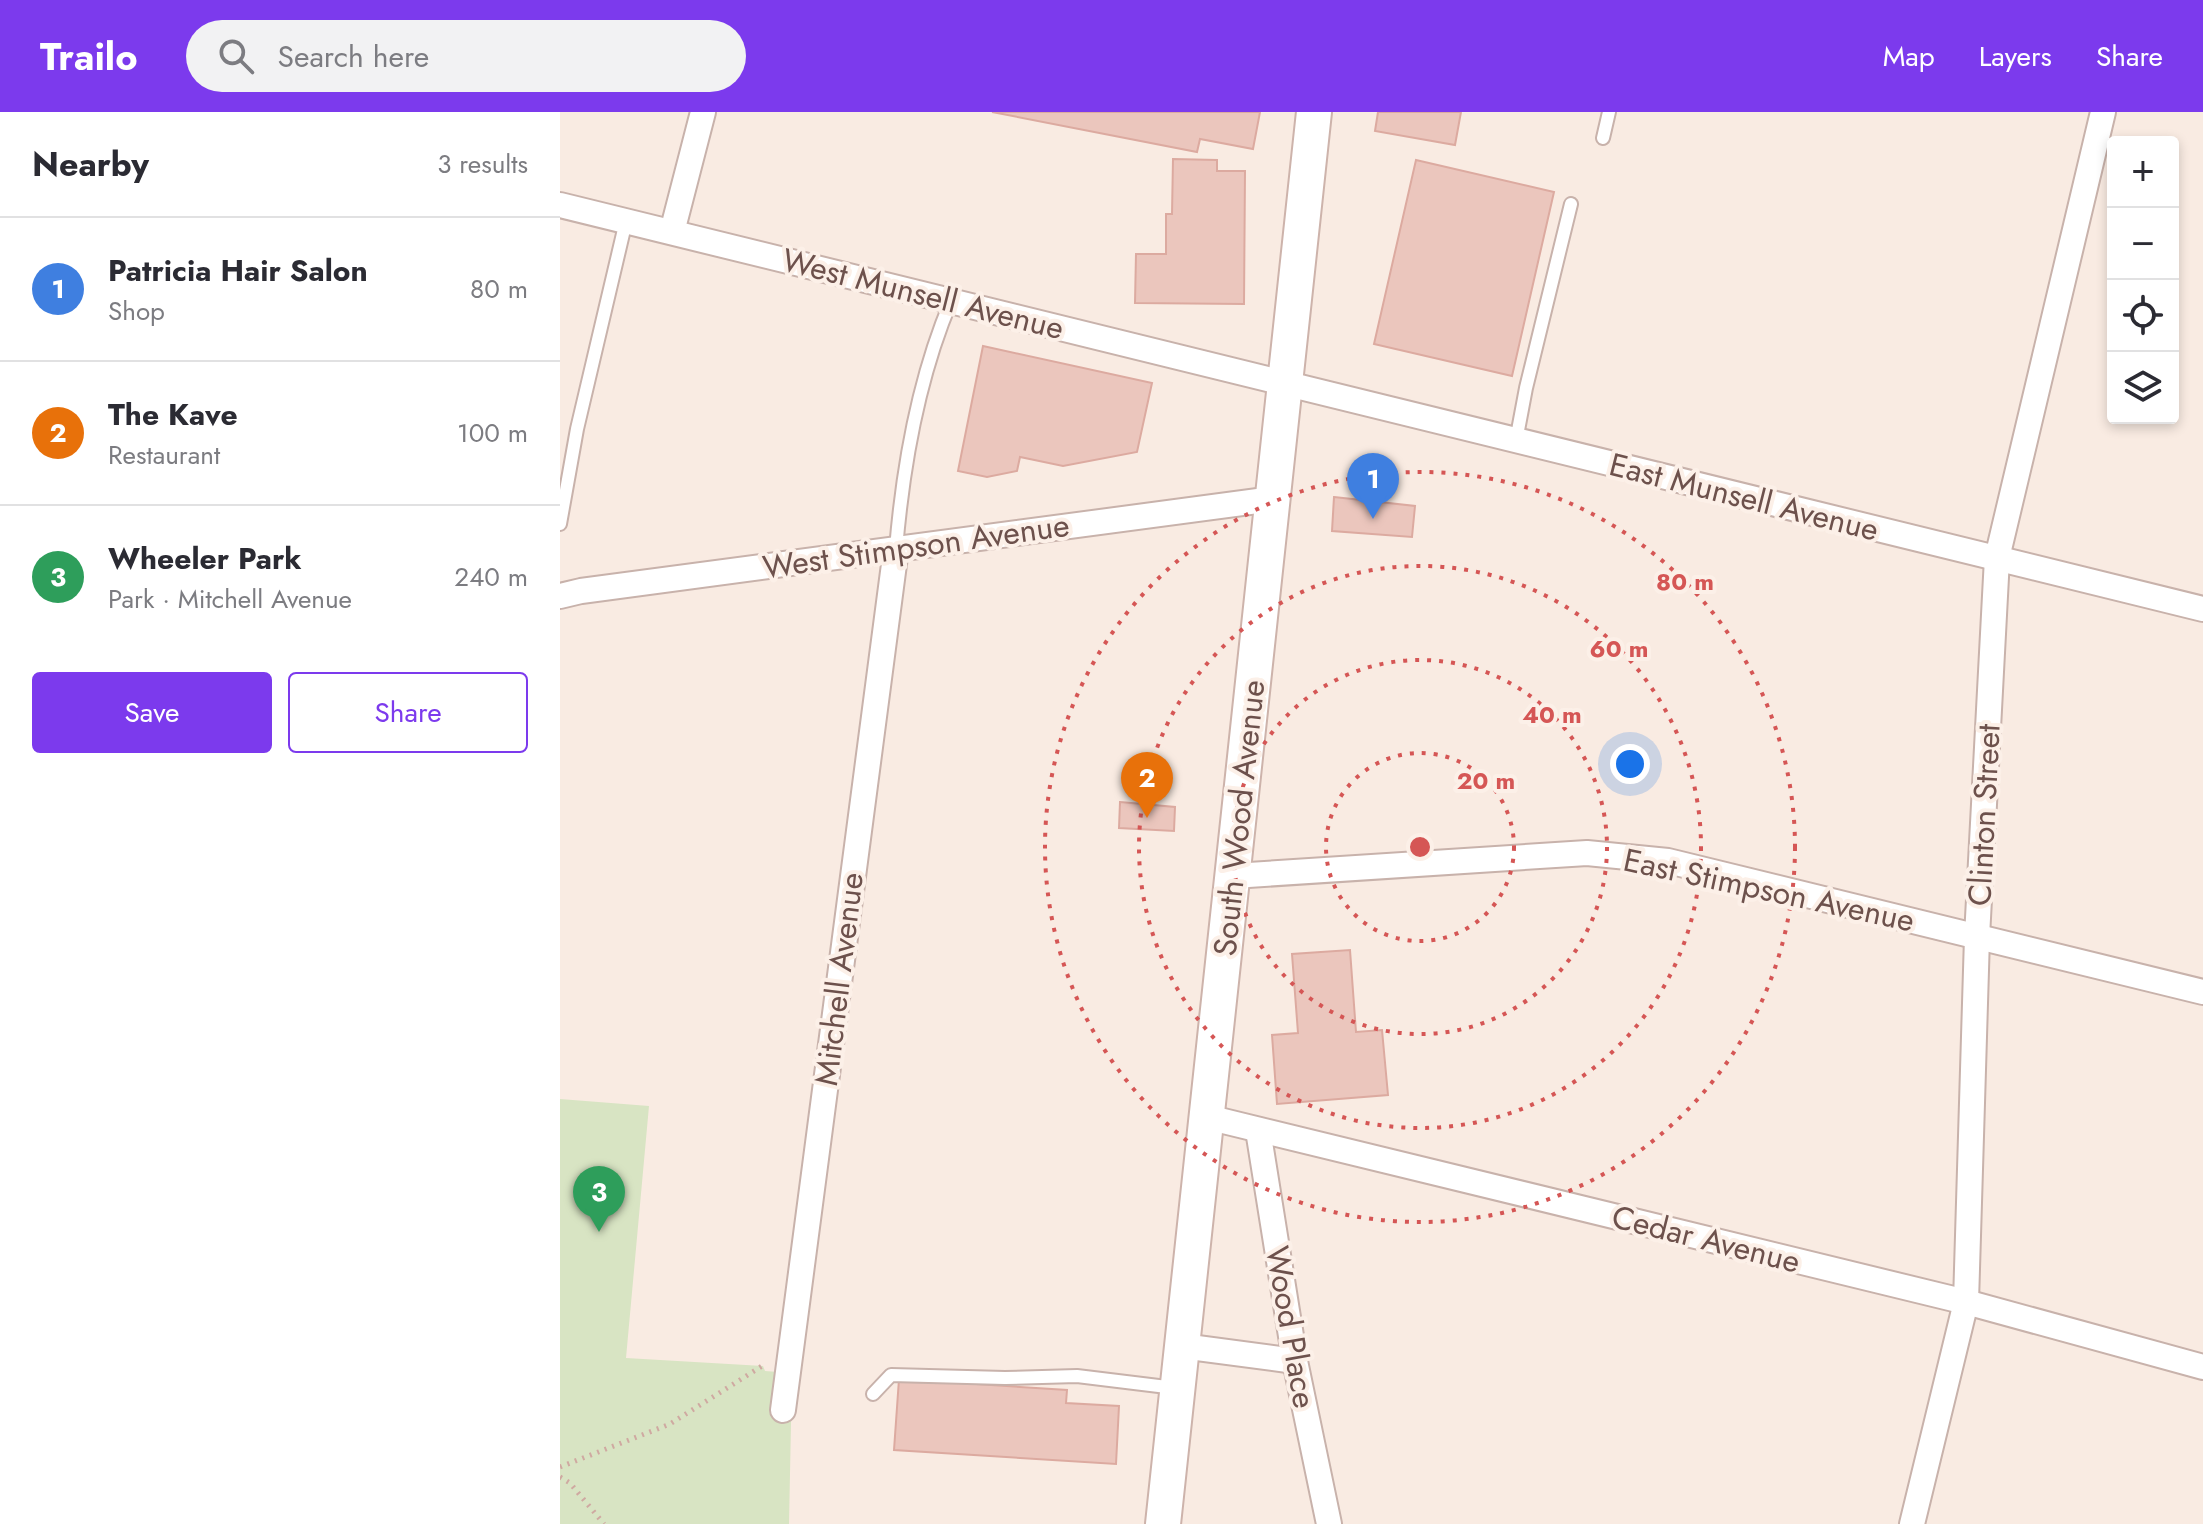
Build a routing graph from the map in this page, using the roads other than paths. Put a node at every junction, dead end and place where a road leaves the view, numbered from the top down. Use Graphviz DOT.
graph roads {
  1 [pos="703,112"];
  2 [pos="1314,112"];
  3 [pos="1609,112"];
  4 [pos="2103,112"];
  5 [pos="1603,138"];
  6 [pos="1571,204"];
  7 [pos="560,205"];
  8 [pos="626,221"];
  9 [pos="672,232"];
  10 [pos="951,301"];
  11 [pos="1285,384"];
  12 [pos="1516,441"];
  13 [pos="1273,499"];
  14 [pos="560,524"];
  15 [pos="896,549"];
  16 [pos="1997,558"];
  17 [pos="560,596"];
  18 [pos="2203,609"];
  19 [pos="1233,876"];
  20 [pos="1977,937"];
  21 [pos="2203,992"];
  22 [pos="1207,1117"];
  23 [pos="1258,1130"];
  24 [pos="1966,1302"];
  25 [pos="1182,1346"];
  26 [pos="1295,1361"];
  27 [pos="2203,1367"];
  28 [pos="1178,1388"];
  29 [pos="873,1394"];
  30 [pos="783,1410"];
  31 [pos="1163,1524"];
  32 [pos="1329,1524"];
  33 [pos="1912,1524"];
  1 -- 9 [label="street"];
  2 -- 11 [label="main road, South Wood Avenue"];
  3 -- 5 [label="lane"];
  4 -- 16 [label="street, Clinton Street"];
  6 -- 12 [label="lane"];
  7 -- 8 [label="street, West Munsell Avenue"];
  8 -- 9 [label="street, West Munsell Avenue"];
  8 -- 14 [label="lane"];
  9 -- 10 [label="street, West Munsell Avenue"];
  10 -- 11 [label="street, West Munsell Avenue"];
  10 -- 15 [label="lane"];
  11 -- 12 [label="street, East Munsell Avenue"];
  11 -- 13 [label="main road, South Wood Avenue"];
  12 -- 16 [label="street, East Munsell Avenue"];
  13 -- 15 [label="street, West Stimpson Avenue"];
  13 -- 19 [label="main road, South Wood Avenue"];
  15 -- 17 [label="street, West Stimpson Avenue"];
  15 -- 30 [label="street, Mitchell Avenue"];
  16 -- 18 [label="street, East Munsell Avenue"];
  16 -- 20 [label="street, Clinton Street"];
  19 -- 20 [label="street, East Stimpson Avenue"];
  19 -- 22 [label="main road, South Wood Avenue"];
  20 -- 21 [label="street, East Stimpson Avenue"];
  20 -- 24 [label="street, Clinton Street"];
  22 -- 23 [label="street, Cedar Avenue"];
  22 -- 25 [label="main road, South Wood Avenue"];
  23 -- 24 [label="street, Cedar Avenue"];
  23 -- 26 [label="street, Wood Place"];
  24 -- 27 [label="street, Cedar Avenue"];
  24 -- 33 [label="street, Clinton Street"];
  25 -- 26 [label="street"];
  25 -- 28 [label="main road, South Wood Avenue"];
  26 -- 32 [label="street, Wood Place"];
  28 -- 29 [label="lane"];
  28 -- 31 [label="main road, South Wood Avenue"];
}
